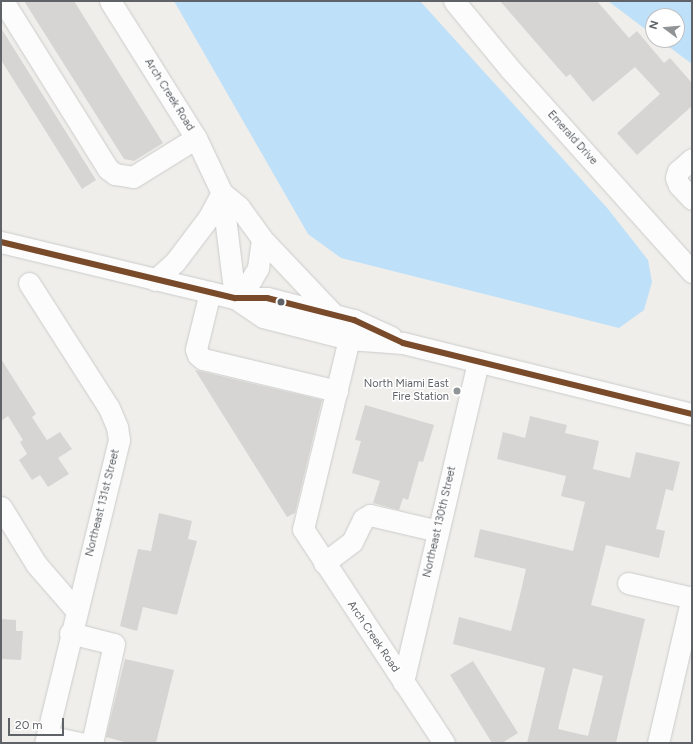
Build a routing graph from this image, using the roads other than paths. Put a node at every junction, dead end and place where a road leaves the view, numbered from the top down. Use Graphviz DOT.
graph roads {
  1 [pos="3,1"];
  2 [pos="110,1"];
  3 [pos="454,1"];
  4 [pos="196,138"];
  5 [pos="692,159"];
  6 [pos="222,193"];
  7 [pos="692,200"];
  8 [pos="262,239"];
  9 [pos="1,242"];
  10 [pos="692,272"];
  11 [pos="155,280"];
  12 [pos="29,283"];
  13 [pos="210,292"];
  14 [pos="234,298"];
  15 [pos="334,315"];
  16 [pos="350,339"];
  17 [pos="403,343"];
  18 [pos="478,362"];
  19 [pos="337,390"];
  20 [pos="692,414"];
  21 [pos="1,507"];
  22 [pos="438,531"];
  23 [pos="324,563"];
  24 [pos="628,583"];
  25 [pos="692,598"];
  26 [pos="76,610"];
  27 [pos="70,633"];
  28 [pos="403,682"];
  29 [pos="46,739"];
  30 [pos="81,743"];
  31 [pos="92,743"];
  32 [pos="444,743"];
  33 [pos="658,743"];
  1 -- 4 [label="street"];
  2 -- 4 [label="street, Arch Creek Road"];
  3 -- 10 [label="street, Emerald Drive"];
  4 -- 6 [label="street, Arch Creek Road"];
  5 -- 7 [label="street"];
  6 -- 8 [label="street, Arch Creek Road"];
  6 -- 11 [label="street"];
  6 -- 14 [label="street, Arch Creek Road"];
  8 -- 14 [label="street"];
  8 -- 15 [label="street, Arch Creek Road"];
  9 -- 11 [label="street"];
  11 -- 13 [label="street"];
  12 -- 26 [label="street, Northeast 131st Street"];
  13 -- 14 [label="street"];
  13 -- 19 [label="street"];
  14 -- 15 [label="street"];
  14 -- 16 [label="street"];
  15 -- 17 [label="street"];
  16 -- 17 [label="street"];
  16 -- 19 [label="street"];
  17 -- 18 [label="street"];
  18 -- 20 [label="street"];
  18 -- 22 [label="street, Northeast 130th Street"];
  19 -- 23 [label="street, Arch Creek Road"];
  21 -- 26 [label="street"];
  22 -- 23 [label="street"];
  22 -- 28 [label="street, Northeast 130th Street"];
  23 -- 28 [label="street, Arch Creek Road"];
  24 -- 25 [label="street"];
  25 -- 33 [label="street"];
  26 -- 27 [label="street, Northeast 131st Street"];
  27 -- 29 [label="street, Northeast 131st Street"];
  27 -- 31 [label="street"];
  28 -- 32 [label="street, Arch Creek Road"];
  29 -- 30 [label="street"];
}
